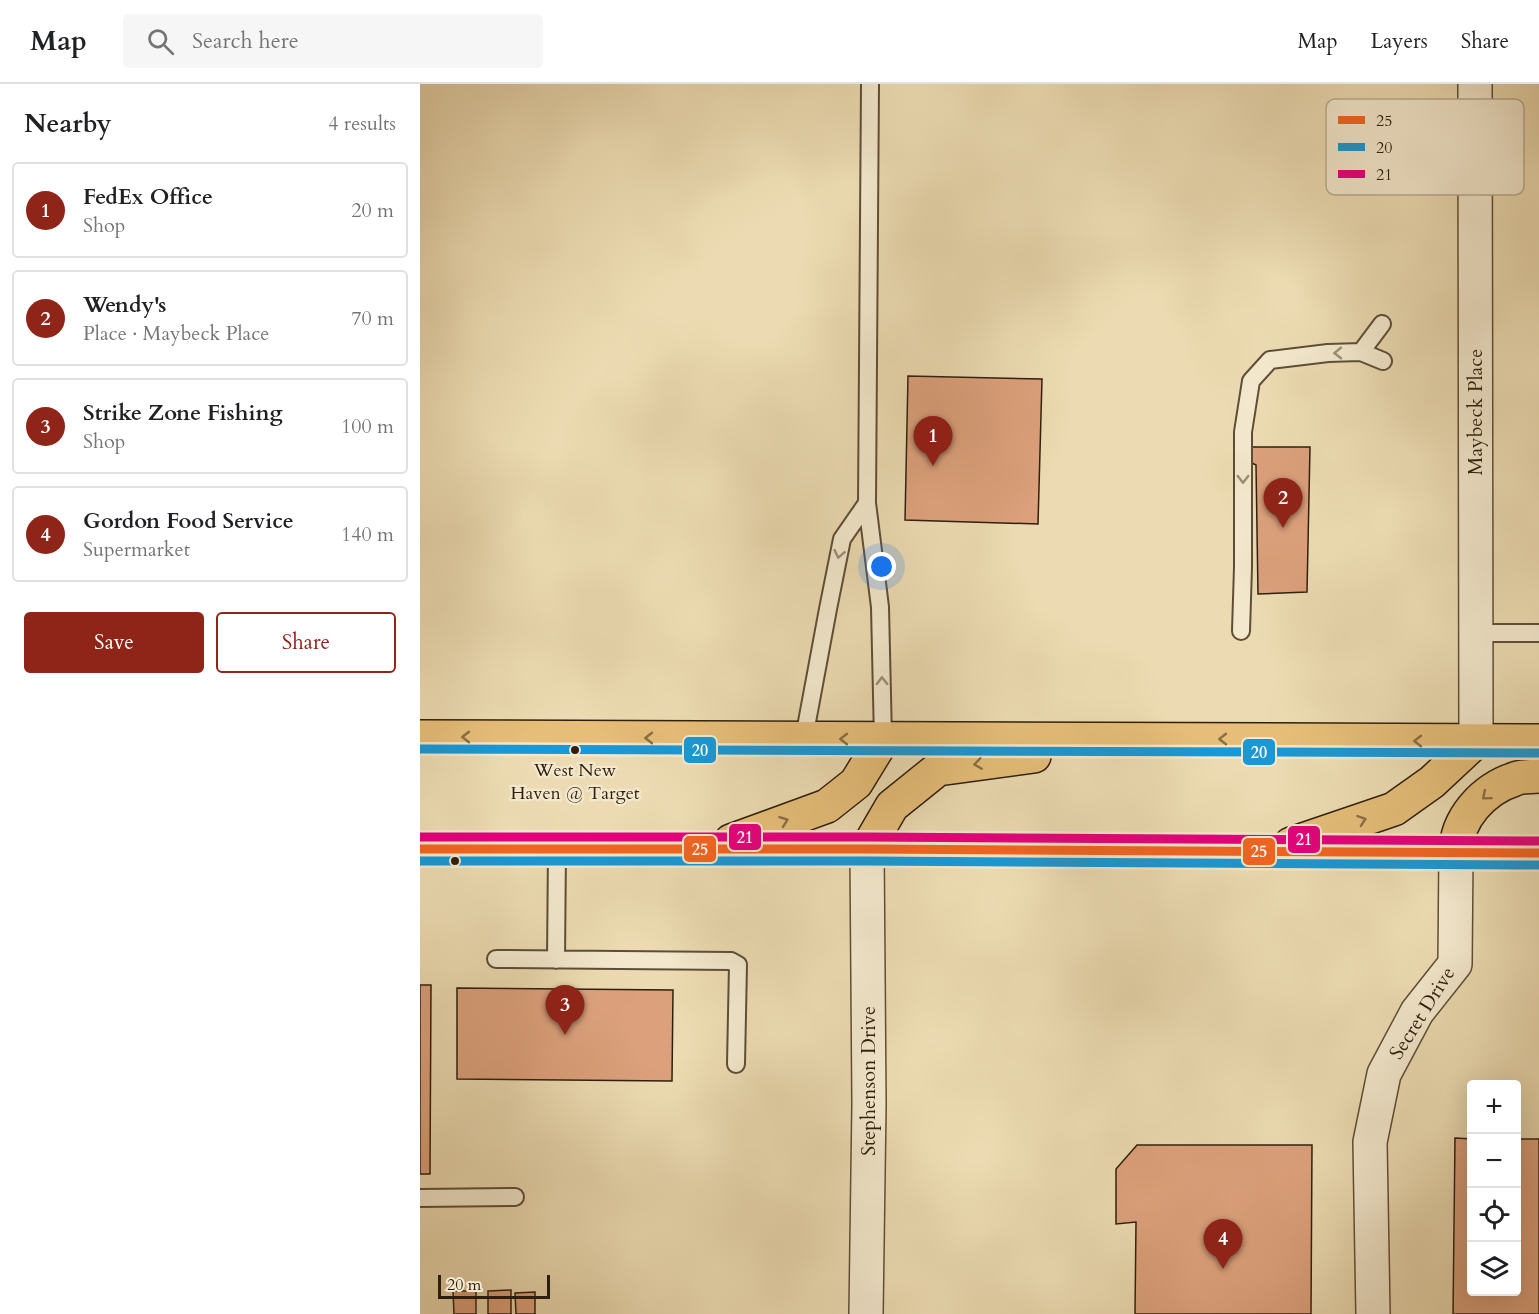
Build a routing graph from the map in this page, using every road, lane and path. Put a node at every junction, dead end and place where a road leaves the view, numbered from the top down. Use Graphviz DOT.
graph roads {
  1 [pos="870,84"];
  2 [pos="1475,84"];
  3 [pos="1475,99"];
  4 [pos="1475,195"];
  5 [pos="1382,324"];
  6 [pos="1361,352"];
  7 [pos="1383,361"];
  8 [pos="867,503"];
  9 [pos="1241,631"];
  10 [pos="1476,633"];
  11 [pos="1539,633"];
  12 [pos="420,737"];
  13 [pos="804,738"];
  14 [pos="883,739"];
  15 [pos="1161,739"];
  16 [pos="1476,741"];
  17 [pos="1539,741"];
  18 [pos="1539,776"];
  19 [pos="420,849"];
  20 [pos="557,849"];
  21 [pos="710,849"];
  22 [pos="867,849"];
  23 [pos="1267,852"];
  24 [pos="1456,852"];
  25 [pos="1539,853"];
  26 [pos="496,959"];
  27 [pos="556,960"];
  28 [pos="736,1064"];
  29 [pos="420,1197"];
  30 [pos="515,1197"];
  31 [pos="866,1314"];
  32 [pos="1373,1314"];
  1 -- 8 [label="lane"];
  2 -- 3 [label="street, Maybeck Place"];
  4 -- 10 [label="street, Maybeck Place"];
  5 -- 6 [label="lane"];
  6 -- 7 [label="lane"];
  6 -- 9 [label="lane, one-way"];
  8 -- 13 [label="lane, one-way"];
  14 -- 8 [label="lane, one-way"];
  10 -- 11 [label="lane"];
  10 -- 16 [label="street, Maybeck Place"];
  13 -- 12 [label="main road, one-way"];
  14 -- 13 [label="main road, one-way"];
  14 -- 15 [label="main road"];
  21 -- 14 [label="main road, one-way"];
  16 -- 15 [label="main road, one-way"];
  15 -- 22 [label="main road, one-way"];
  16 -- 17 [label="main road"];
  23 -- 16 [label="main road, one-way"];
  18 -- 24 [label="main road, one-way"];
  19 -- 20 [label="main road"];
  20 -- 21 [label="main road"];
  20 -- 27 [label="lane"];
  21 -- 22 [label="main road"];
  22 -- 23 [label="main road"];
  22 -- 31 [label="street, Stephenson Drive"];
  23 -- 24 [label="main road"];
  24 -- 25 [label="main road"];
  24 -- 32 [label="street, Secret Drive"];
  26 -- 27 [label="lane"];
  27 -- 28 [label="lane"];
  29 -- 30 [label="lane"];
}
